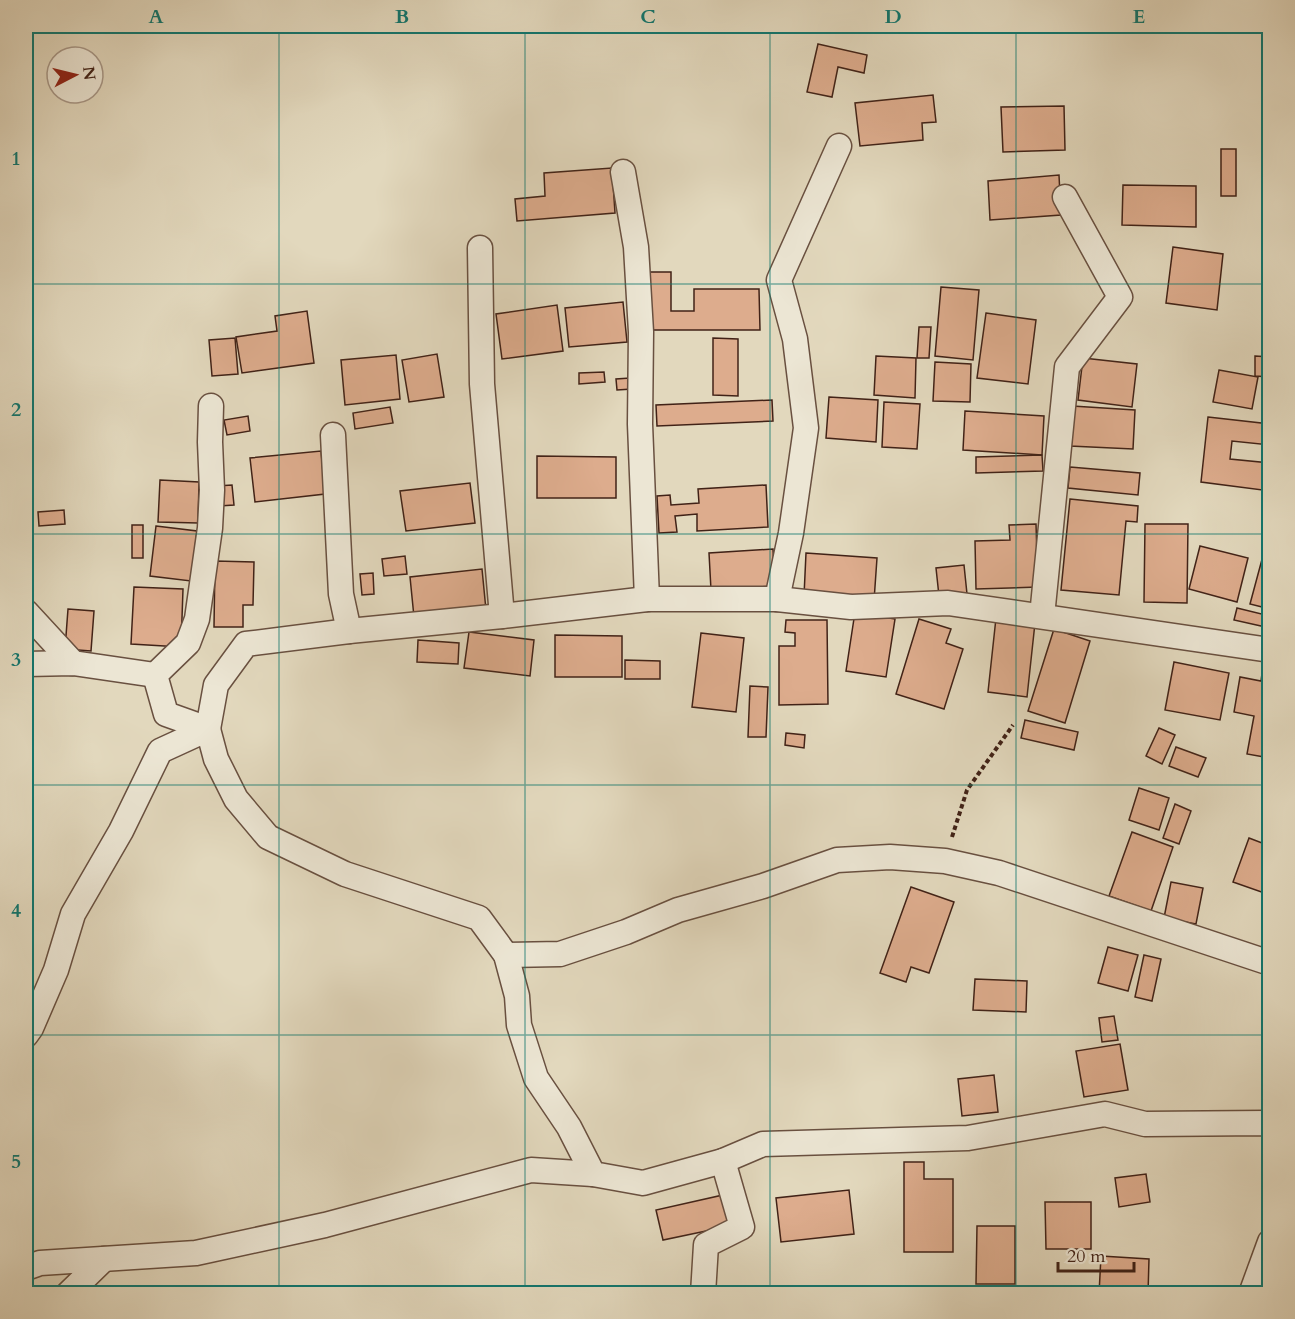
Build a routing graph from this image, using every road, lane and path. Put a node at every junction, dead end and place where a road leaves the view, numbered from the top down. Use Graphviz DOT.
graph roads {
  1 [pos="839,146"];
  2 [pos="623,172"];
  3 [pos="1065,197"];
  4 [pos="480,248"];
  5 [pos="211,406"];
  6 [pos="333,435"];
  7 [pos="647,599"];
  8 [pos="777,599"];
  9 [pos="26,612"];
  10 [pos="502,616"];
  11 [pos="1042,616"];
  12 [pos="349,630"];
  13 [pos="1269,650"];
  14 [pos="73,663"];
  15 [pos="26,664"];
  16 [pos="155,675"];
  17 [pos="1012,725"];
  18 [pos="208,729"];
  19 [pos="945,861"];
  20 [pos="506,955"];
  21 [pos="1269,963"];
  22 [pos="26,1035"];
  23 [pos="1269,1125"];
  24 [pos="723,1161"];
  25 [pos="593,1174"];
  26 [pos="1269,1242"];
  27 [pos="104,1259"];
  28 [pos="26,1268"];
  29 [pos="68,1293"];
  30 [pos="703,1293"];
  31 [pos="1251,1293"];
  1 -- 8 [label="street"];
  2 -- 7 [label="street"];
  3 -- 11 [label="street"];
  4 -- 10 [label="street"];
  5 -- 16 [label="street"];
  6 -- 12 [label="street"];
  7 -- 8 [label="street"];
  7 -- 10 [label="street"];
  8 -- 11 [label="street"];
  9 -- 14 [label="street"];
  10 -- 12 [label="street"];
  11 -- 13 [label="street"];
  12 -- 18 [label="street"];
  14 -- 15 [label="street"];
  14 -- 16 [label="street"];
  16 -- 18 [label="street"];
  17 -- 19 [label="path"];
  18 -- 20 [label="street"];
  18 -- 22 [label="street"];
  19 -- 20 [label="street"];
  19 -- 21 [label="street"];
  20 -- 25 [label="street"];
  23 -- 24 [label="street"];
  24 -- 25 [label="street"];
  24 -- 30 [label="street"];
  25 -- 27 [label="street"];
  26 -- 31 [label="street"];
  27 -- 28 [label="street"];
  27 -- 29 [label="street"];
}
